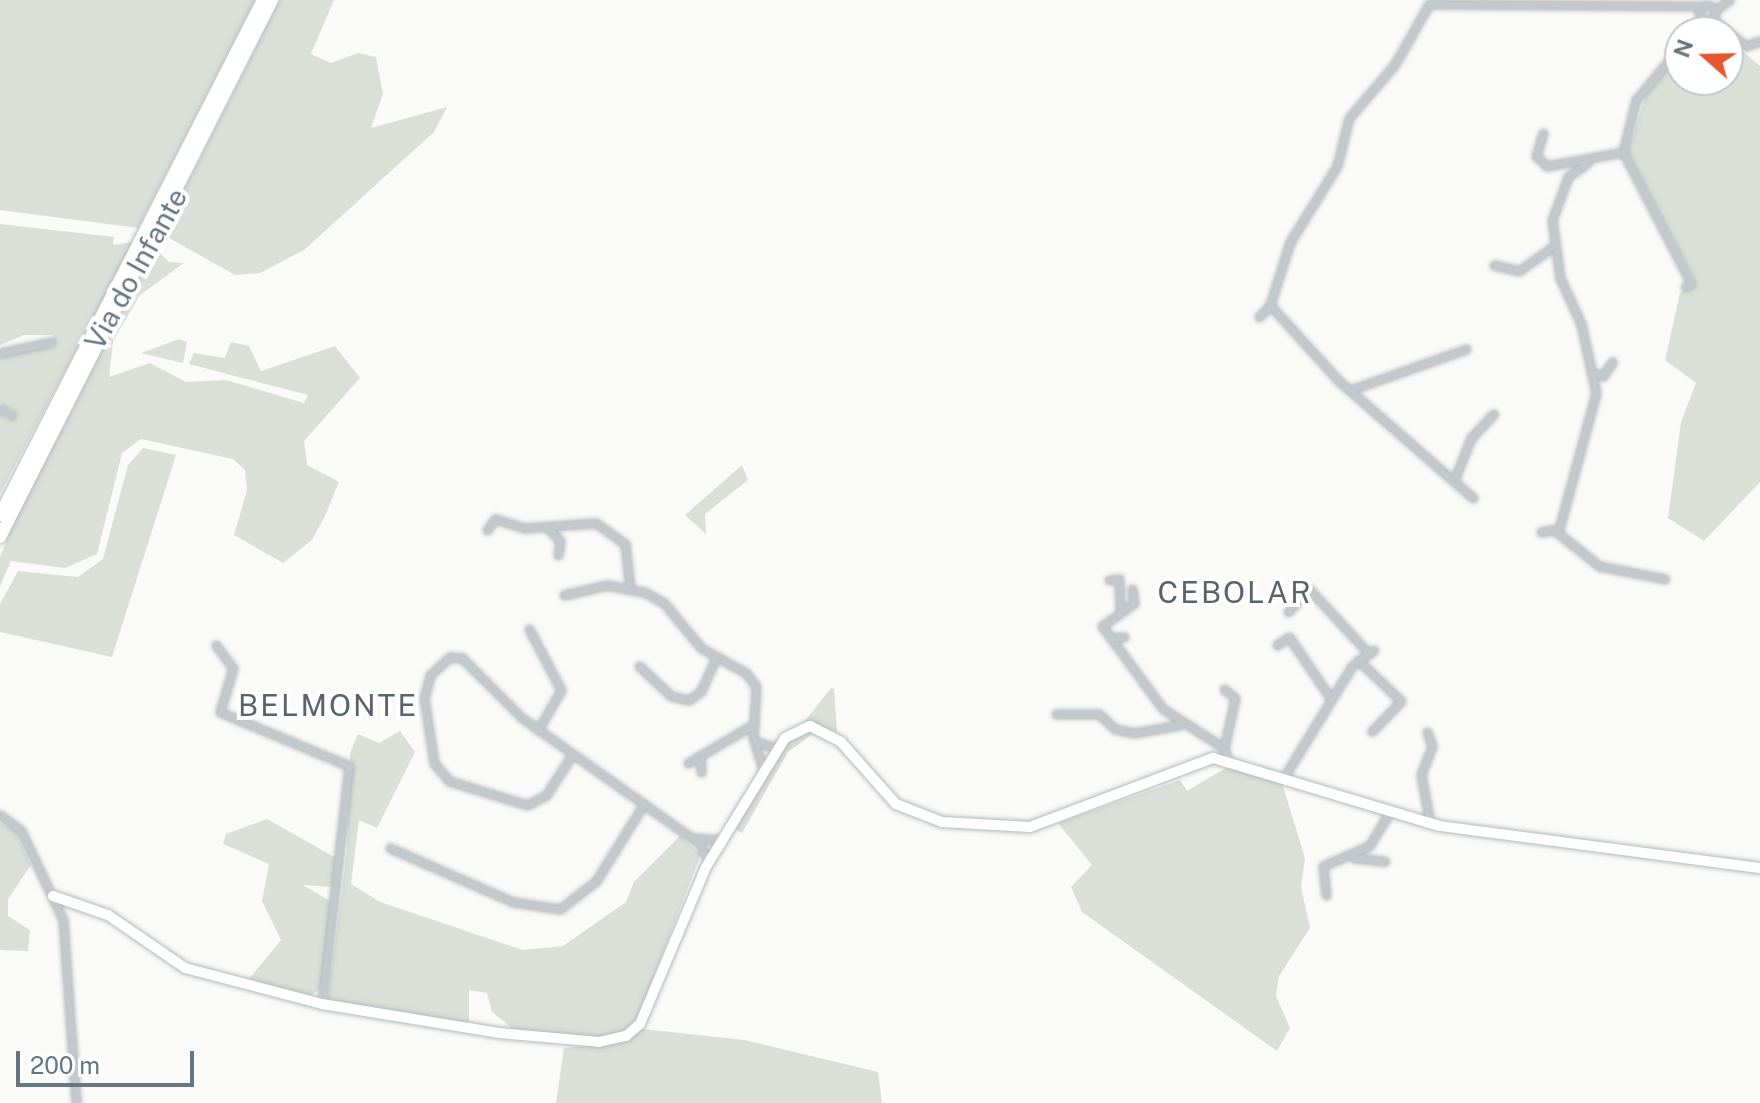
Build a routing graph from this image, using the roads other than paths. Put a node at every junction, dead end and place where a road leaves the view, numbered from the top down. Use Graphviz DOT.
graph roads {
  1 [pos="263,0"];
  2 [pos="272,0"];
  3 [pos="1421,0"];
  4 [pos="1721,0"];
  5 [pos="1729,0"];
  6 [pos="1429,4"];
  7 [pos="1707,13"];
  8 [pos="1705,16"];
  9 [pos="1710,16"];
  10 [pos="1664,66"];
  11 [pos="1543,133"];
  12 [pos="1623,152"];
  13 [pos="1587,163"];
  14 [pos="1555,245"];
  15 [pos="1494,265"];
  16 [pos="1685,287"];
  17 [pos="1270,305"];
  18 [pos="1259,317"];
  19 [pos="51,342"];
  20 [pos="1466,349"];
  21 [pos="0,353"];
  22 [pos="1612,362"];
  23 [pos="1591,372"];
  24 [pos="1353,389"];
  25 [pos="0,409"];
  26 [pos="1493,414"];
  27 [pos="12,415"];
  28 [pos="1455,478"];
  29 [pos="1473,498"];
  30 [pos="0,515"];
  31 [pos="547,527"];
  32 [pos="1560,528"];
  33 [pos="487,530"];
  34 [pos="1541,532"];
  35 [pos="0,537"];
  36 [pos="558,555"];
  37 [pos="1665,579"];
  38 [pos="1109,580"];
  39 [pos="630,588"];
  40 [pos="1132,589"];
  41 [pos="564,595"];
  42 [pos="1120,610"];
  43 [pos="1288,612"];
  44 [pos="529,629"];
  45 [pos="1124,637"];
  46 [pos="1111,638"];
  47 [pos="216,645"];
  48 [pos="1277,645"];
  49 [pos="716,658"];
  50 [pos="1358,660"];
  51 [pos="639,666"];
  52 [pos="1224,689"];
  53 [pos="1331,699"];
  54 [pos="1056,714"];
  55 [pos="754,724"];
  56 [pos="1179,725"];
  57 [pos="538,730"];
  58 [pos="1372,731"];
  59 [pos="1427,732"];
  60 [pos="753,737"];
  61 [pos="1224,748"];
  62 [pos="778,749"];
  63 [pos="572,755"];
  64 [pos="700,756"];
  65 [pos="1228,760"];
  66 [pos="688,763"];
  67 [pos="701,772"];
  68 [pos="764,772"];
  69 [pos="1284,777"];
  70 [pos="644,804"];
  71 [pos="1391,810"];
  72 [pos="0,815"];
  73 [pos="1430,823"];
  74 [pos="689,836"];
  75 [pos="723,840"];
  76 [pos="390,848"];
  77 [pos="1354,858"];
  78 [pos="1385,861"];
  79 [pos="709,863"];
  80 [pos="1760,868"];
  81 [pos="1326,895"];
  82 [pos="53,896"];
  83 [pos="322,1004"];
  84 [pos="76,1103"];
  1 -- 30 [label="highway, Via do Infante"];
  2 -- 35 [label="highway, Via do Infante"];
  3 -- 6 [label="street"];
  4 -- 7 [label="street"];
  5 -- 7 [label="street"];
  6 -- 7 [label="street"];
  6 -- 17 [label="street"];
  7 -- 8 [label="street"];
  7 -- 9 [label="street"];
  10 -- 12 [label="street"];
  11 -- 13 [label="street"];
  12 -- 13 [label="street"];
  12 -- 16 [label="street"];
  13 -- 14 [label="street"];
  14 -- 15 [label="street"];
  14 -- 23 [label="street"];
  17 -- 18 [label="street"];
  17 -- 24 [label="street"];
  19 -- 21 [label="street"];
  20 -- 24 [label="street"];
  22 -- 23 [label="street"];
  23 -- 32 [label="street"];
  24 -- 28 [label="street"];
  25 -- 27 [label="street"];
  26 -- 28 [label="street"];
  28 -- 29 [label="street"];
  31 -- 33 [label="street"];
  31 -- 36 [label="street"];
  31 -- 39 [label="street"];
  32 -- 34 [label="street"];
  32 -- 37 [label="street"];
  38 -- 42 [label="street"];
  39 -- 41 [label="street"];
  39 -- 49 [label="street"];
  40 -- 42 [label="street"];
  42 -- 46 [label="street"];
  43 -- 50 [label="street"];
  44 -- 57 [label="street"];
  45 -- 46 [label="street"];
  46 -- 56 [label="street"];
  47 -- 83 [label="street"];
  48 -- 53 [label="street"];
  49 -- 51 [label="street"];
  49 -- 55 [label="street"];
  50 -- 53 [label="street"];
  50 -- 58 [label="street"];
  52 -- 61 [label="street"];
  53 -- 69 [label="street"];
  54 -- 56 [label="street"];
  55 -- 60 [label="street"];
  55 -- 64 [label="street"];
  56 -- 61 [label="street"];
  57 -- 63 [label="street"];
  57 -- 63 [label="street"];
  59 -- 73 [label="street"];
  60 -- 62 [label="street"];
  60 -- 68 [label="street"];
  61 -- 65 [label="street"];
  62 -- 65 [label="street"];
  62 -- 68 [label="street"];
  63 -- 70 [label="street"];
  64 -- 66 [label="street"];
  64 -- 67 [label="street"];
  65 -- 69 [label="street"];
  68 -- 75 [label="street"];
  69 -- 71 [label="street"];
  70 -- 74 [label="street"];
  70 -- 76 [label="street"];
  71 -- 73 [label="street"];
  71 -- 77 [label="street"];
  72 -- 82 [label="street"];
  73 -- 80 [label="street"];
  74 -- 75 [label="street"];
  74 -- 79 [label="street"];
  75 -- 79 [label="street"];
  77 -- 78 [label="street"];
  77 -- 81 [label="street"];
  79 -- 83 [label="street"];
  82 -- 83 [label="street"];
  82 -- 84 [label="street"];
}
